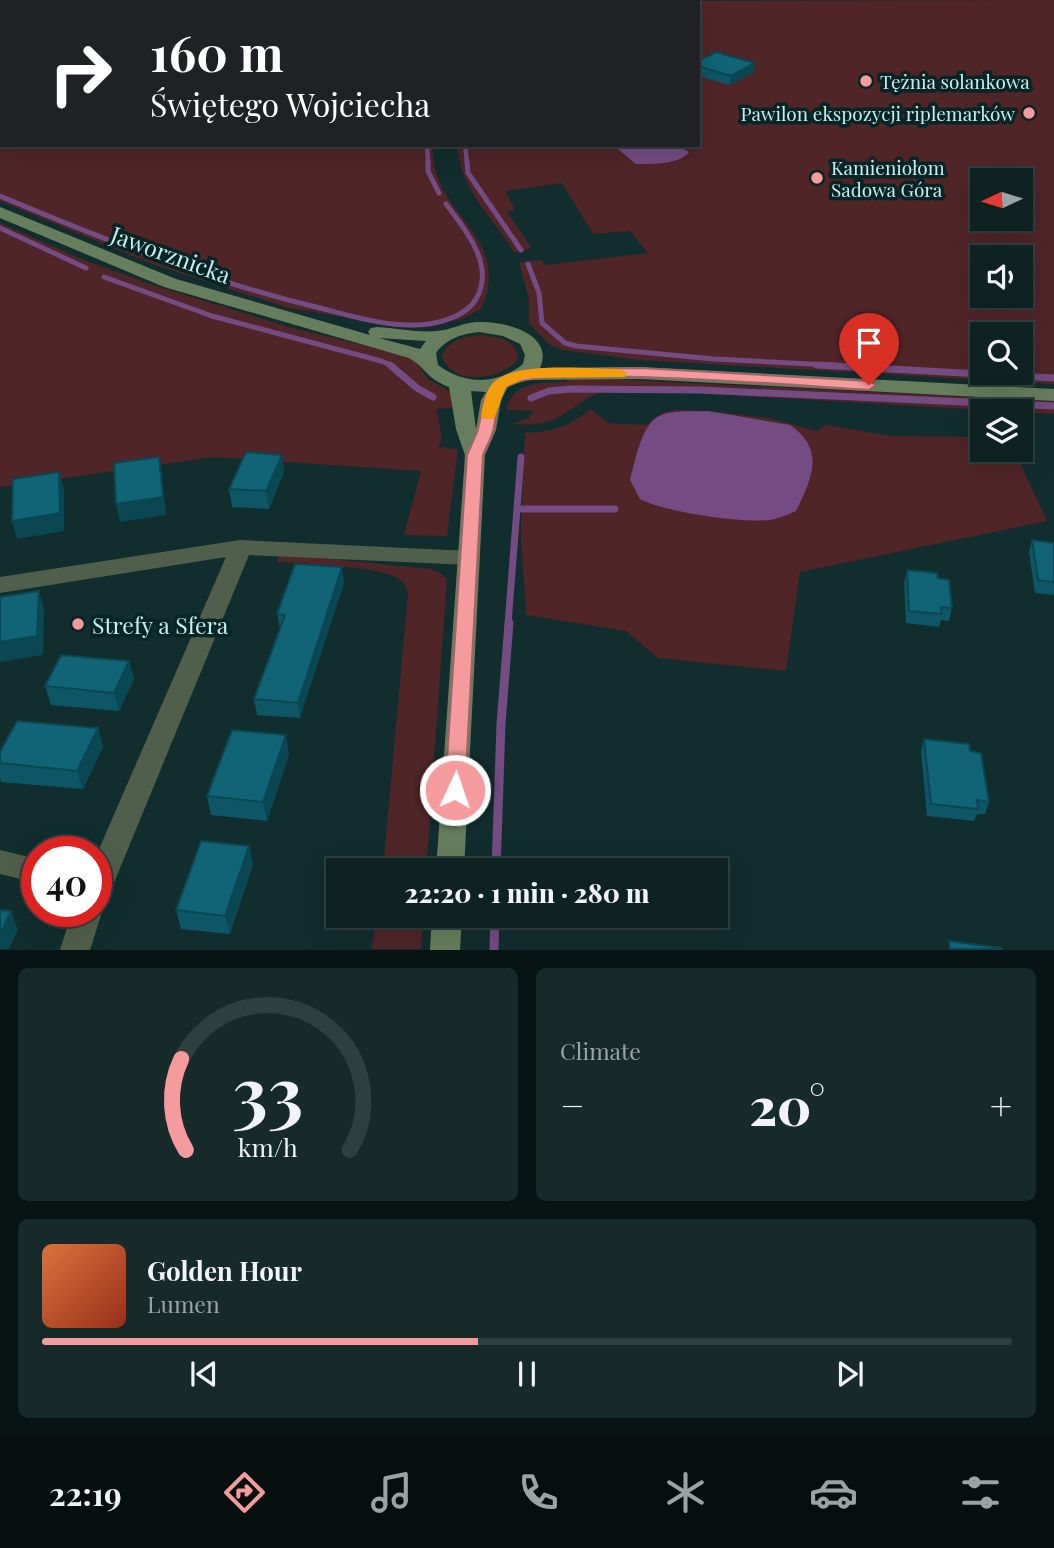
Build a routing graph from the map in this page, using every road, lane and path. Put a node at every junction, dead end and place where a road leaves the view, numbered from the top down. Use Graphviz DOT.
graph roads {
  1 [pos="0,212"];
  2 [pos="330,327"];
  3 [pos="440,338"];
  4 [pos="535,353"];
  5 [pos="427,360"];
  6 [pos="640,373"];
  7 [pos="524,374"];
  8 [pos="457,383"];
  9 [pos="500,384"];
  10 [pos="1054,395"];
  11 [pos="475,455"];
  12 [pos="240,547"];
  13 [pos="469,558"];
  14 [pos="0,585"];
  15 [pos="112,852"];
  16 [pos="451,858"];
  17 [pos="0,862"];
  18 [pos="21,868"];
  19 [pos="82,927"];
  20 [pos="446,928"];
  21 [pos="75,950"];
  22 [pos="445,950"];
  1 -- 2 [label="street, Jaworznicka"];
  2 -- 3 [label="street, Jaworznicka"];
  2 -- 5 [label="street, Jaworznicka"];
  3 -- 4 [label="street"];
  3 -- 5 [label="street"];
  4 -- 6 [label="street"];
  4 -- 7 [label="street"];
  5 -- 8 [label="street, Jaworznicka"];
  6 -- 7 [label="street"];
  6 -- 10 [label="street"];
  7 -- 9 [label="street"];
  8 -- 9 [label="street"];
  8 -- 11 [label="street"];
  9 -- 11 [label="street"];
  11 -- 13 [label="street"];
  12 -- 13 [label="street"];
  12 -- 14 [label="street"];
  12 -- 15 [label="street"];
  13 -- 16 [label="street"];
  17 -- 18 [label="street"];
  19 -- 21 [label="street"];
  20 -- 22 [label="street"];
}
